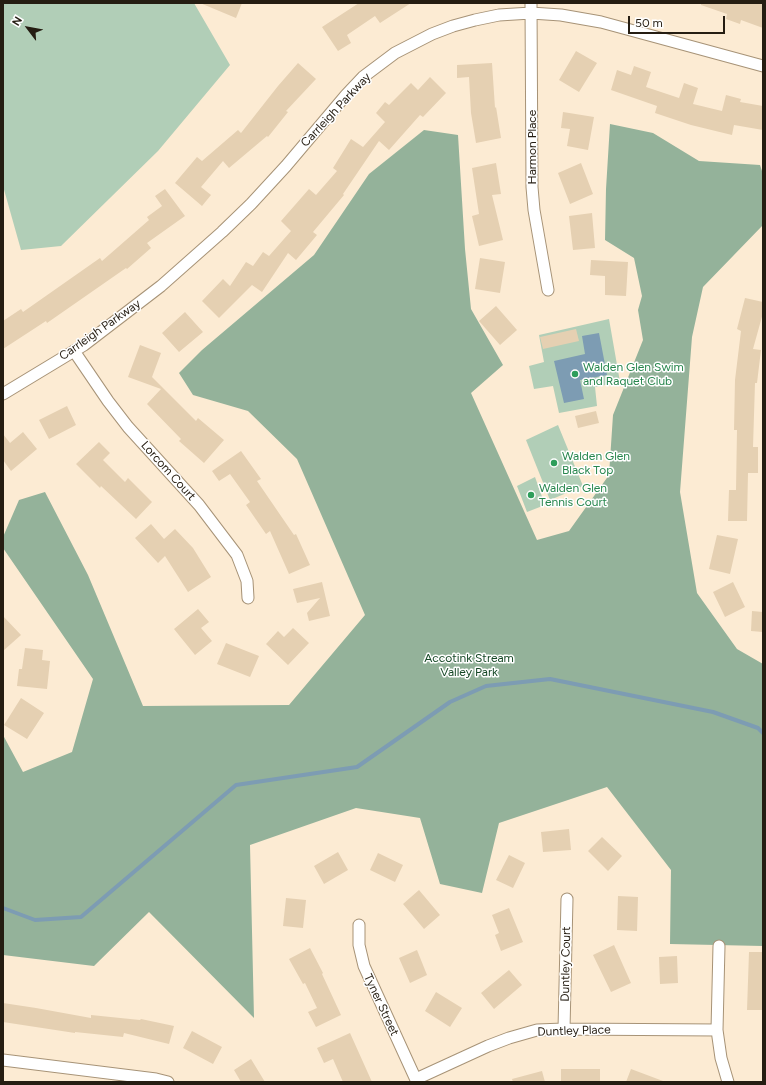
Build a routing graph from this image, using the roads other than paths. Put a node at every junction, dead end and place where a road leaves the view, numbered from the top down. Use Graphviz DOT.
graph roads {
  1 [pos="531,8"];
  2 [pos="763,66"];
  3 [pos="548,290"];
  4 [pos="74,351"];
  5 [pos="3,394"];
  6 [pos="248,598"];
  7 [pos="566,899"];
  8 [pos="359,924"];
  9 [pos="719,946"];
  10 [pos="564,1029"];
  11 [pos="717,1030"];
  12 [pos="3,1060"];
  13 [pos="416,1081"];
  14 [pos="168,1082"];
  15 [pos="728,1082"];
  1 -- 2 [label="street, Carrleigh Parkway"];
  1 -- 3 [label="street, Harmon Place"];
  1 -- 4 [label="street, Carrleigh Parkway"];
  4 -- 5 [label="street, Carrleigh Parkway"];
  4 -- 6 [label="street, Lorcom Court"];
  7 -- 10 [label="street, Duntley Court"];
  8 -- 13 [label="street, Tyner Street"];
  9 -- 11 [label="street"];
  10 -- 11 [label="street, Duntley Place"];
  10 -- 13 [label="street, Duntley Place"];
  11 -- 15 [label="street"];
  12 -- 14 [label="street"];
}
